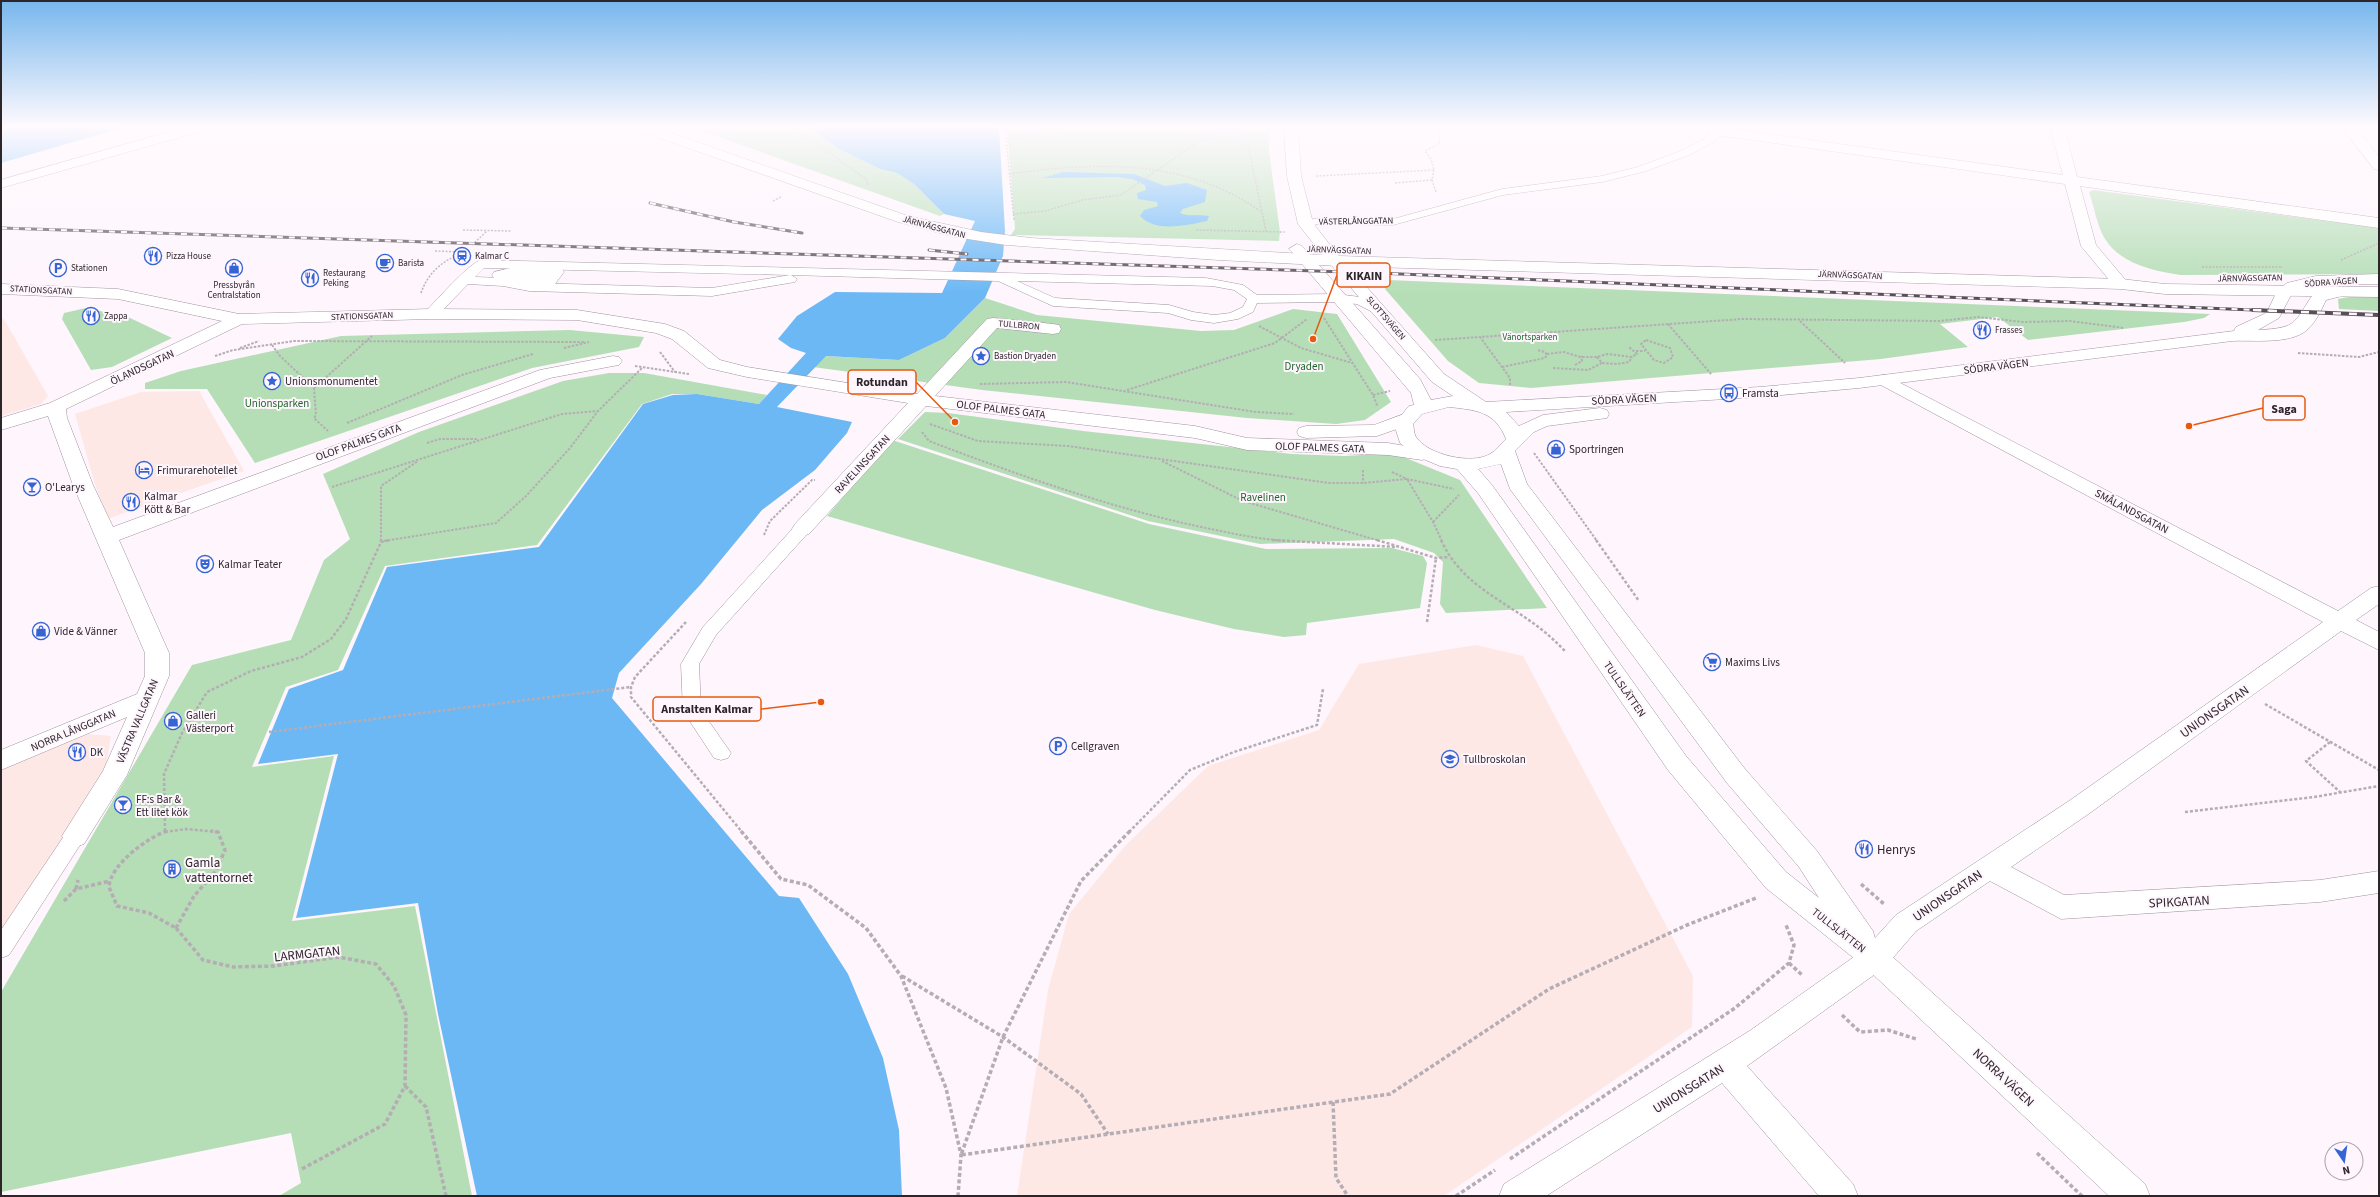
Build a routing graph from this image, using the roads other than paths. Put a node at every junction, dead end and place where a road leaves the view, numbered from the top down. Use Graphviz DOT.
graph roads {
  1 [pos="800,183"];
  2 [pos="1296,183"];
  3 [pos="1567,183"];
  4 [pos="2072,183"];
  5 [pos="2085,183"];
  6 [pos="2379,222"];
  7 [pos="1306,224"];
  8 [pos="1301,254"];
  9 [pos="1331,256"];
  10 [pos="831,272"];
  11 [pos="997,276"];
  12 [pos="2379,279"];
  13 [pos="463,280"];
  14 [pos="2121,284"];
  15 [pos="1,288"];
  16 [pos="2286,291"];
  17 [pos="2340,292"];
  18 [pos="2379,292"];
  19 [pos="1253,299"];
  20 [pos="1342,299"];
  21 [pos="1380,312"];
  22 [pos="431,314"];
  23 [pos="240,319"];
  24 [pos="1053,328"];
  25 [pos="2232,336"];
  26 [pos="613,361"];
  27 [pos="714,364"];
  28 [pos="1885,380"];
  29 [pos="1760,392"];
  30 [pos="928,393"];
  31 [pos="1423,406"];
  32 [pos="1482,406"];
  33 [pos="50,408"];
  34 [pos="1404,420"];
  35 [pos="1,424"];
  36 [pos="1195,432"];
  37 [pos="1512,446"];
  38 [pos="1422,454"];
  39 [pos="1464,465"];
  40 [pos="802,529"];
  41 [pos="107,536"];
  42 [pos="2379,593"];
  43 [pos="2340,621"];
  44 [pos="2379,642"];
  45 [pos="146,700"];
  46 [pos="721,753"];
  47 [pos="1,760"];
  48 [pos="75,836"];
  49 [pos="1988,867"];
  50 [pos="2379,882"];
  51 [pos="1,948"];
  52 [pos="1875,958"];
  53 [pos="1726,1065"];
  54 [pos="1516,1196"];
  55 [pos="1841,1196"];
  56 [pos="2133,1196"];
  1 -- 8 [label="street, JÄRNVÄGSGATAN"];
  2 -- 7 [label="street, SLOTTSVÄGEN"];
  3 -- 7 [label="lane, VÄSTERLÅNGGATAN"];
  4 -- 14 [label="street"];
  5 -- 6 [label="street"];
  7 -- 9 [label="street, SLOTTSVÄGEN"];
  8 -- 9 [label="street, JÄRNVÄGSGATAN"];
  8 -- 20 [label="street, SLOTTSVÄGEN"];
  9 -- 14 [label="street, JÄRNVÄGSGATAN"];
  9 -- 21 [label="street, SLOTTSVÄGEN"];
  10 -- 11 [label="lane"];
  10 -- 13 [label="lane"];
  10 -- 13 [label="lane"];
  11 -- 19 [label="lane"];
  11 -- 19 [label="lane"];
  12 -- 14 [label="street, JÄRNVÄGSGATAN"];
  12 -- 16 [label="street, SÖDRA VÄGEN"];
  13 -- 22 [label="lane"];
  14 -- 16 [label="street, JÄRNVÄGSGATAN"];
  15 -- 23 [label="street, STATIONSGATAN"];
  16 -- 17 [label="street, JÄRNVÄGSGATAN"];
  16 -- 25 [label="street, SÖDRA VÄGEN"];
  17 -- 18 [label="street, SÖDRA VÄGEN"];
  17 -- 25 [label="street, SÖDRA VÄGEN"];
  19 -- 20 [label="lane"];
  20 -- 21 [label="lane"];
  20 -- 31 [label="street, SLOTTSVÄGEN"];
  21 -- 32 [label="street, SLOTTSVÄGEN"];
  22 -- 23 [label="street, STATIONSGATAN"];
  22 -- 27 [label="street, STATIONSGATAN"];
  23 -- 33 [label="street, ÖLANDSGATAN"];
  24 -- 30 [label="street, TULLBRON"];
  25 -- 28 [label="street, SÖDRA VÄGEN"];
  26 -- 41 [label="street, OLOF PALMES GATA"];
  27 -- 30 [label="street, OLOF PALMES GATA"];
  28 -- 29 [label="street, SÖDRA VÄGEN"];
  28 -- 43 [label="street, SMÅLANDSGATAN"];
  29 -- 32 [label="street, SÖDRA VÄGEN"];
  29 -- 37 [label="street, SÖDRA VÄGEN"];
  30 -- 36 [label="street, OLOF PALMES GATA"];
  30 -- 40 [label="street, RAVELINSGATAN"];
  31 -- 32 [label="street"];
  31 -- 34 [label="street"];
  32 -- 37 [label="street"];
  33 -- 35 [label="street, ÖLANDSGATAN"];
  33 -- 41 [label="street, VÄSTRA VALLGATAN"];
  34 -- 36 [label="street, OLOF PALMES GATA"];
  34 -- 38 [label="street"];
  36 -- 38 [label="street, OLOF PALMES GATA"];
  37 -- 39 [label="street"];
  37 -- 52 [label="street, TULLSLÄTTEN"];
  38 -- 39 [label="street"];
  39 -- 52 [label="street, TULLSLÄTTEN"];
  40 -- 46 [label="lane"];
  41 -- 45 [label="street, VÄSTRA VALLGATAN"];
  42 -- 43 [label="street, UNIONSGATAN"];
  43 -- 44 [label="street, SMÅLANDSGATAN"];
  43 -- 49 [label="street, UNIONSGATAN"];
  45 -- 47 [label="street, NORRA LÅNGGATAN"];
  45 -- 48 [label="street, VÄSTRA VALLGATAN"];
  48 -- 51 [label="lane, VÄSTRA VALLGATAN"];
  49 -- 50 [label="street, SPIKGATAN"];
  49 -- 52 [label="street, UNIONSGATAN"];
  52 -- 53 [label="street, UNIONSGATAN"];
  52 -- 56 [label="street, NORRA VÄGEN"];
  53 -- 54 [label="street, UNIONSGATAN"];
  53 -- 55 [label="street"];
}
